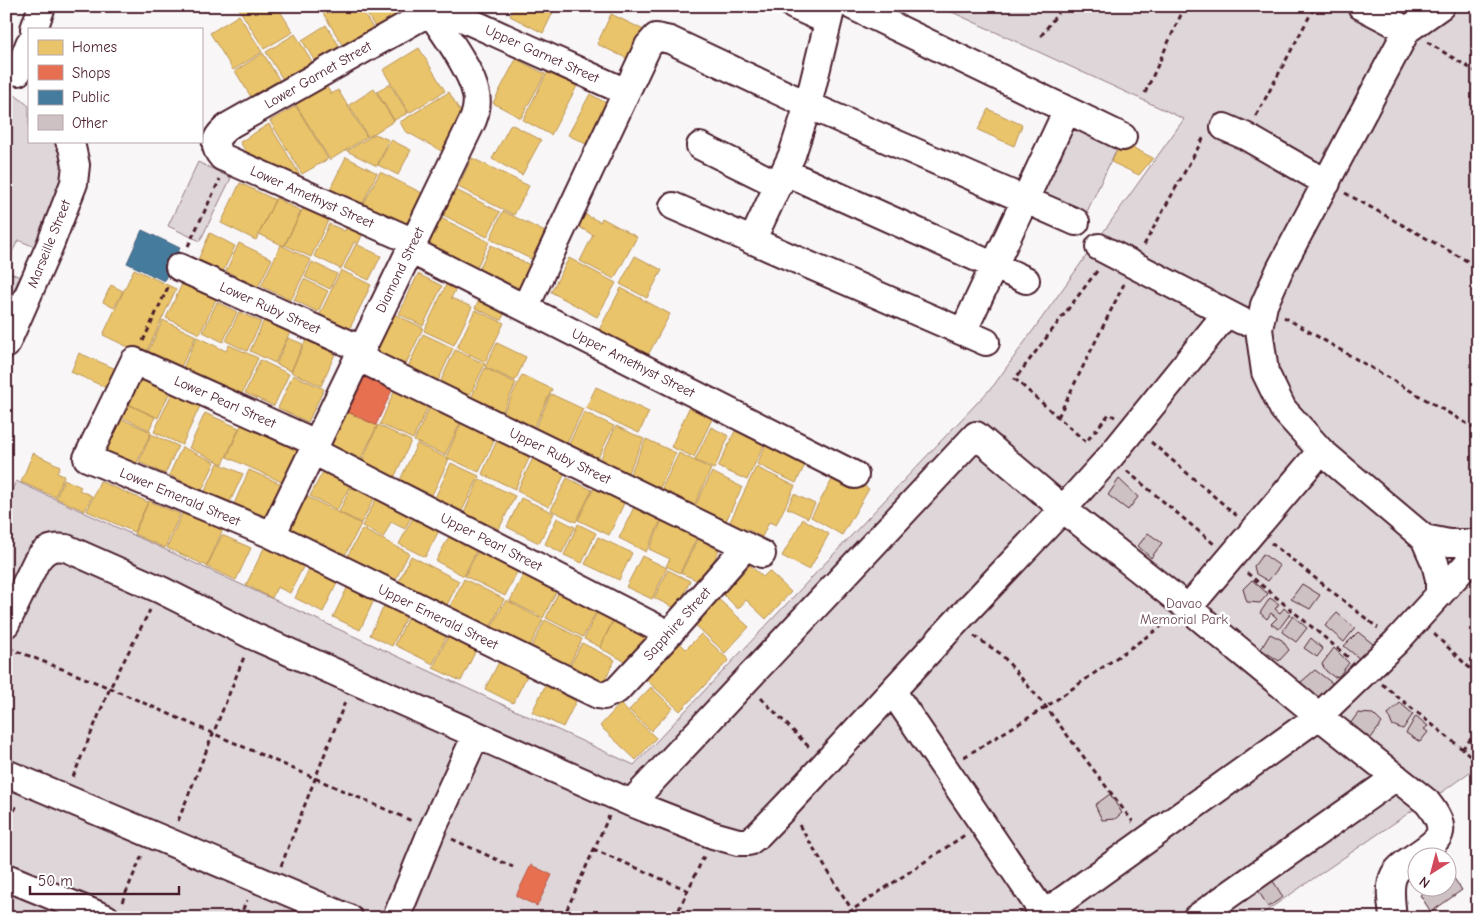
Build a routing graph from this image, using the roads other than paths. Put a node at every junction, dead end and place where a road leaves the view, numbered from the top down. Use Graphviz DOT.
graph roads {
  1 [pos="42,6"];
  2 [pos="794,6"];
  3 [pos="852,6"];
  4 [pos="1361,6"];
  5 [pos="1441,6"];
  6 [pos="428,9"];
  7 [pos="830,14"];
  8 [pos="34,28"];
  9 [pos="1407,30"];
  10 [pos="28,47"];
  11 [pos="18,74"];
  12 [pos="626,92"];
  13 [pos="808,105"];
  14 [pos="1067,110"];
  15 [pos="1234,132"];
  16 [pos="1123,137"];
  17 [pos="70,142"];
  18 [pos="700,146"];
  19 [pos="222,153"];
  20 [pos="782,178"];
  21 [pos="1327,183"];
  22 [pos="1025,200"];
  23 [pos="673,206"];
  24 [pos="1076,222"];
  25 [pos="752,241"];
  26 [pos="412,246"];
  27 [pos="1105,250"];
  28 [pos="994,265"];
  29 [pos="174,276"];
  30 [pos="1026,280"];
  31 [pos="525,308"];
  32 [pos="1226,314"];
  33 [pos="1261,317"];
  34 [pos="6,345"];
  35 [pos="359,353"];
  36 [pos="314,447"];
  37 [pos="1321,451"];
  38 [pos="87,458"];
  39 [pos="855,475"];
  40 [pos="1063,509"];
  41 [pos="272,535"];
  42 [pos="1424,538"];
  43 [pos="1478,543"];
  44 [pos="754,550"];
  45 [pos="1478,552"];
  46 [pos="1439,594"];
  47 [pos="1188,608"];
  48 [pos="6,624"];
  49 [pos="669,634"];
  50 [pos="893,692"];
  51 [pos="604,696"];
  52 [pos="1319,716"];
  53 [pos="476,735"];
  54 [pos="6,773"];
  55 [pos="1396,777"];
  56 [pos="625,800"];
  57 [pos="6,877"];
  58 [pos="113,914"];
  59 [pos="1041,916"];
  60 [pos="349,918"];
  61 [pos="396,918"];
  62 [pos="1196,918"];
  63 [pos="1393,918"];
  1 -- 8 [label="street"];
  2 -- 7 [label="street"];
  3 -- 14 [label="street"];
  4 -- 9 [label="street"];
  5 -- 9 [label="street"];
  6 -- 12 [label="street, Upper Garnet Street"];
  6 -- 19 [label="street, Lower Garnet Street"];
  6 -- 26 [label="street, Diamond Street"];
  7 -- 13 [label="street"];
  9 -- 21 [label="street"];
  10 -- 11 [label="street"];
  12 -- 13 [label="street"];
  12 -- 31 [label="street"];
  13 -- 20 [label="street"];
  13 -- 22 [label="street"];
  14 -- 16 [label="street"];
  14 -- 22 [label="street"];
  15 -- 21 [label="street"];
  17 -- 34 [label="street, Marseille Street"];
  18 -- 20 [label="street"];
  19 -- 26 [label="street, Lower Amethyst Street"];
  20 -- 25 [label="street"];
  20 -- 28 [label="street"];
  21 -- 33 [label="street"];
  22 -- 24 [label="street"];
  22 -- 28 [label="street"];
  23 -- 25 [label="street"];
  25 -- 28 [label="street"];
  26 -- 31 [label="street, Upper Amethyst Street"];
  26 -- 35 [label="street, Diamond Street"];
  27 -- 32 [label="street"];
  28 -- 30 [label="street"];
  29 -- 35 [label="street, Lower Ruby Street"];
  31 -- 39 [label="street, Upper Amethyst Street"];
  32 -- 33 [label="street"];
  32 -- 40 [label="street"];
  33 -- 37 [label="street"];
  35 -- 36 [label="street, Diamond Street"];
  35 -- 44 [label="street, Upper Ruby Street"];
  36 -- 38 [label="street, Lower Pearl Street"];
  36 -- 41 [label="street, Diamond Street"];
  36 -- 49 [label="street, Upper Pearl Street"];
  37 -- 42 [label="street"];
  37 -- 47 [label="street"];
  38 -- 41 [label="street, Lower Emerald Street"];
  40 -- 47 [label="street"];
  40 -- 50 [label="street"];
  40 -- 56 [label="street"];
  41 -- 51 [label="street, Upper Emerald Street"];
  42 -- 43 [label="street"];
  42 -- 46 [label="street"];
  44 -- 49 [label="street, Sapphire Street"];
  45 -- 46 [label="street"];
  46 -- 52 [label="street"];
  47 -- 52 [label="street"];
  48 -- 53 [label="street"];
  49 -- 51 [label="street, Sapphire Street"];
  50 -- 56 [label="street"];
  50 -- 59 [label="street"];
  52 -- 55 [label="street"];
  52 -- 59 [label="street"];
  53 -- 56 [label="street"];
  53 -- 61 [label="street"];
  54 -- 60 [label="street"];
  55 -- 62 [label="street"];
  55 -- 63 [label="street"];
  57 -- 58 [label="street"];
}
